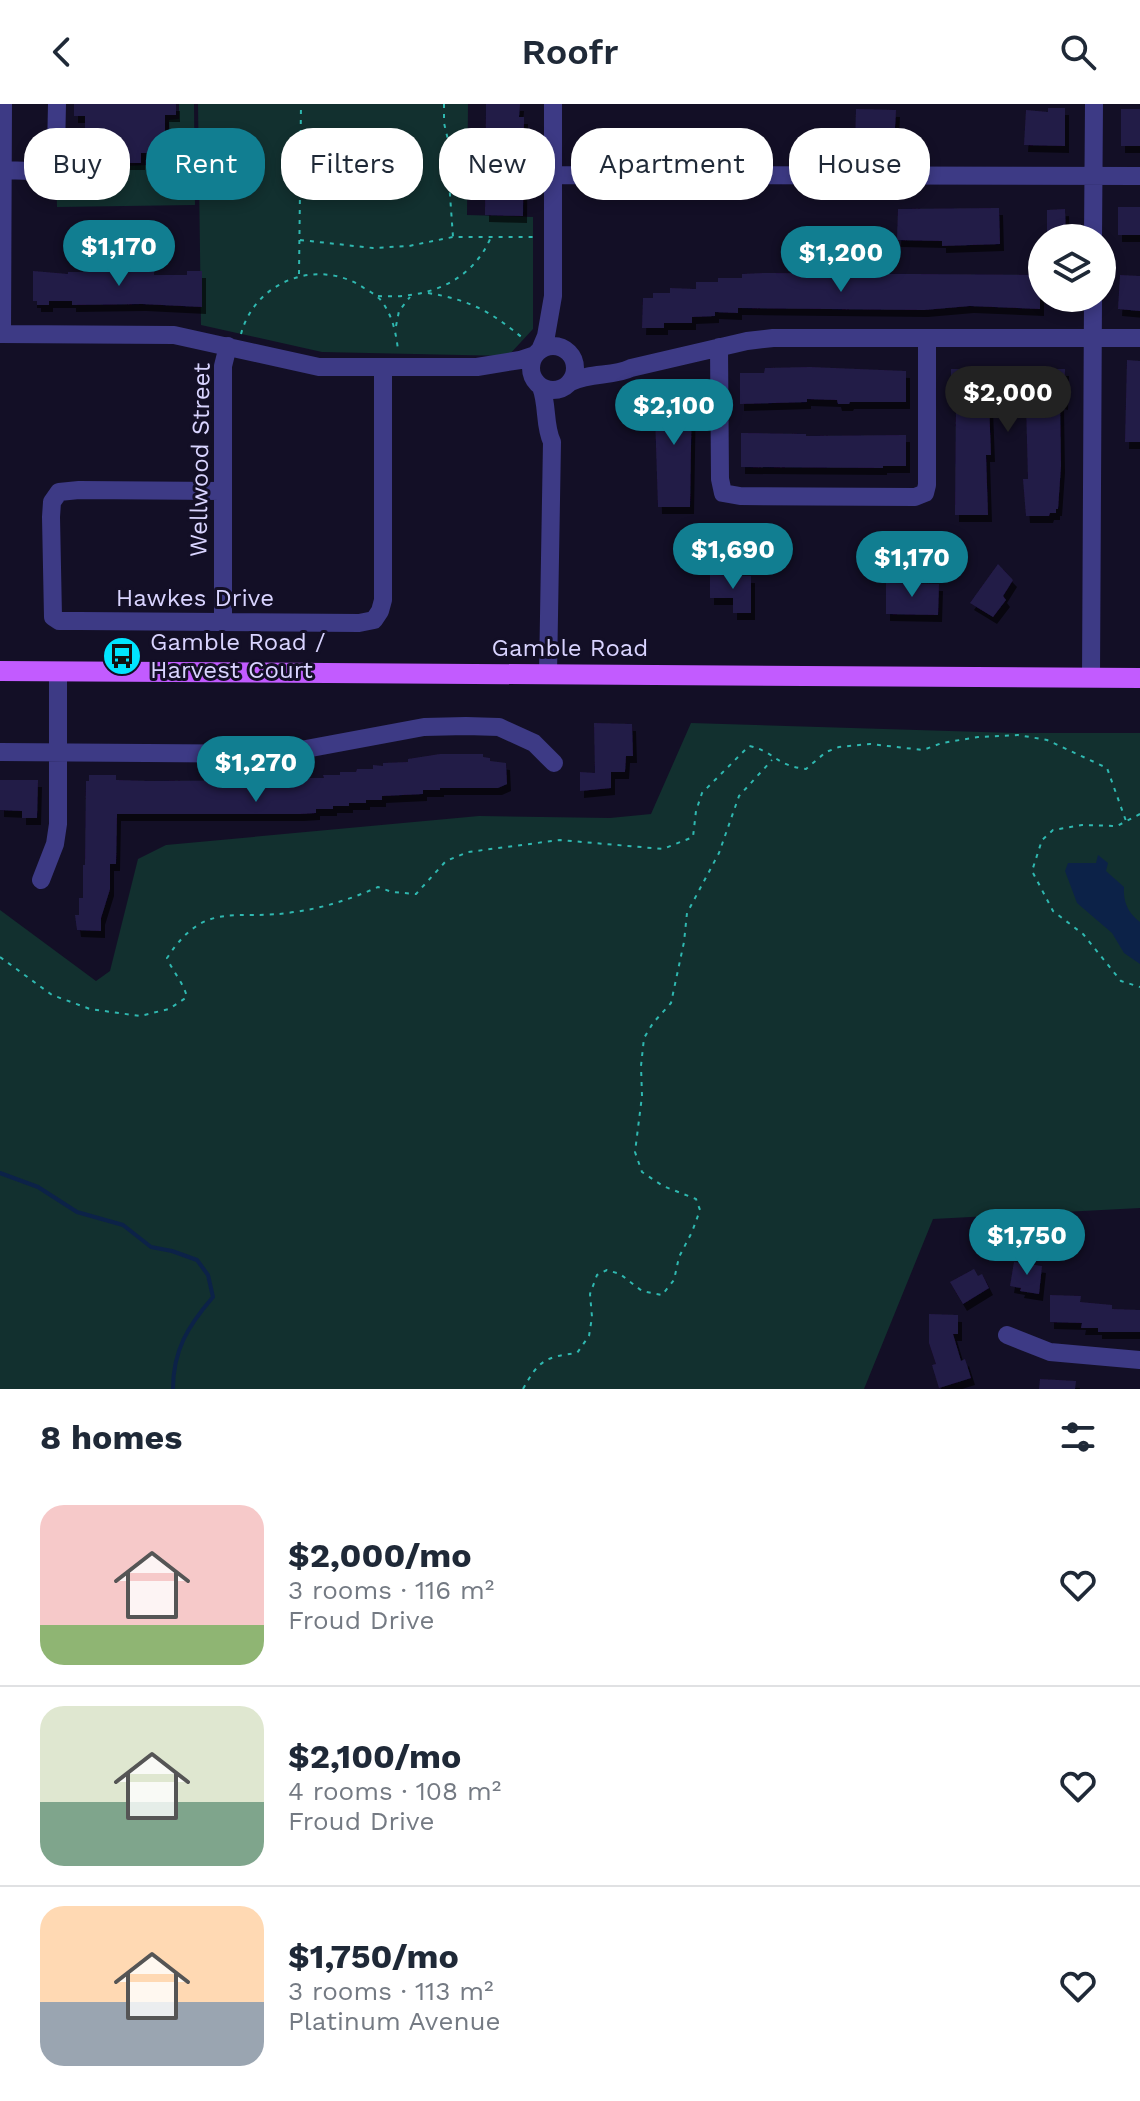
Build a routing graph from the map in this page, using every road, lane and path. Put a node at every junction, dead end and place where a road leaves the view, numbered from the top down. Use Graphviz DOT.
graph roads {
  1 [pos="3,104"];
  2 [pos="57,104"];
  3 [pos="301,104"];
  4 [pos="444,104"];
  5 [pos="553,104"];
  6 [pos="1094,104"];
  7 [pos="553,128"];
  8 [pos="2,170"];
  9 [pos="555,175"];
  10 [pos="1094,176"];
  11 [pos="1140,176"];
  12 [pos="553,200"];
  13 [pos="1093,224"];
  14 [pos="491,236"];
  15 [pos="453,237"];
  16 [pos="537,237"];
  17 [pos="300,240"];
  18 [pos="299,275"];
  19 [pos="427,293"];
  20 [pos="376,296"];
  21 [pos="553,296"];
  22 [pos="410,297"];
  23 [pos="1093,312"];
  24 [pos="395,328"];
  25 [pos="1,334"];
  26 [pos="927,338"];
  27 [pos="1093,338"];
  28 [pos="1140,338"];
  29 [pos="234,342"];
  30 [pos="719,347"];
  31 [pos="535,350"];
  32 [pos="399,351"];
  33 [pos="568,352"];
  34 [pos="383,367"];
  35 [pos="477,367"];
  36 [pos="631,368"];
  37 [pos="538,384"];
  38 [pos="568,385"];
  39 [pos="552,442"];
  40 [pos="222,491"];
  41 [pos="223,622"];
  42 [pos="0,671"];
  43 [pos="58,671"];
  44 [pos="548,674"];
  45 [pos="1091,677"];
  46 [pos="1140,678"];
  47 [pos="0,752"];
  48 [pos="58,752"];
  49 [pos="773,759"];
  50 [pos="554,763"];
  51 [pos="1140,814"];
  52 [pos="1126,821"];
  53 [pos="41,880"];
  54 [pos="0,957"];
  55 [pos="1140,987"];
  56 [pos="1007,1335"];
  57 [pos="1140,1360"];
  58 [pos="523,1389"];
  1 -- 8 [label="street"];
  2 -- 8 [label="street"];
  3 -- 17 [label="path"];
  4 -- 15 [label="path"];
  5 -- 7 [label="street"];
  6 -- 10 [label="street"];
  8 -- 25 [label="street"];
  9 -- 10 [label="street"];
  10 -- 11 [label="street"];
  10 -- 13 [label="street"];
  12 -- 21 [label="street"];
  14 -- 15 [label="path"];
  14 -- 16 [label="path"];
  14 -- 19 [label="path"];
  15 -- 17 [label="path"];
  17 -- 18 [label="path"];
  18 -- 20 [label="path"];
  18 -- 29 [label="path"];
  19 -- 22 [label="path"];
  19 -- 31 [label="path"];
  20 -- 22 [label="path"];
  20 -- 24 [label="path"];
  21 -- 31 [label="street"];
  21 -- 33 [label="street"];
  22 -- 24 [label="path"];
  23 -- 27 [label="street"];
  24 -- 32 [label="path"];
  25 -- 29 [label="street"];
  26 -- 27 [label="street"];
  26 -- 30 [label="street"];
  26 -- 30 [label="street"];
  27 -- 28 [label="street"];
  27 -- 45 [label="street"];
  29 -- 34 [label="street"];
  29 -- 40 [label="street, Wellwood Street"];
  30 -- 36 [label="street"];
  31 -- 33 [label="street"];
  31 -- 35 [label="street"];
  31 -- 37 [label="street"];
  33 -- 36 [label="street"];
  33 -- 38 [label="street"];
  34 -- 35 [label="street"];
  34 -- 41 [label="street, Hawkes Drive"];
  35 -- 37 [label="street"];
  36 -- 38 [label="street"];
  37 -- 38 [label="street"];
  37 -- 39 [label="street"];
  38 -- 39 [label="street"];
  39 -- 44 [label="street"];
  40 -- 41 [label="street, Wellwood Street"];
  40 -- 41 [label="street, Hawkes Drive"];
  42 -- 43 [label="main road, Gamble Road"];
  43 -- 44 [label="main road, Gamble Road"];
  43 -- 48 [label="street"];
  44 -- 45 [label="main road, Gamble Road"];
  45 -- 46 [label="main road, Gamble Road"];
  47 -- 48 [label="street"];
  48 -- 50 [label="street"];
  48 -- 53 [label="street"];
  49 -- 52 [label="path"];
  49 -- 54 [label="path"];
  49 -- 58 [label="path"];
  51 -- 52 [label="path"];
  52 -- 55 [label="path"];
  56 -- 57 [label="street"];
}
